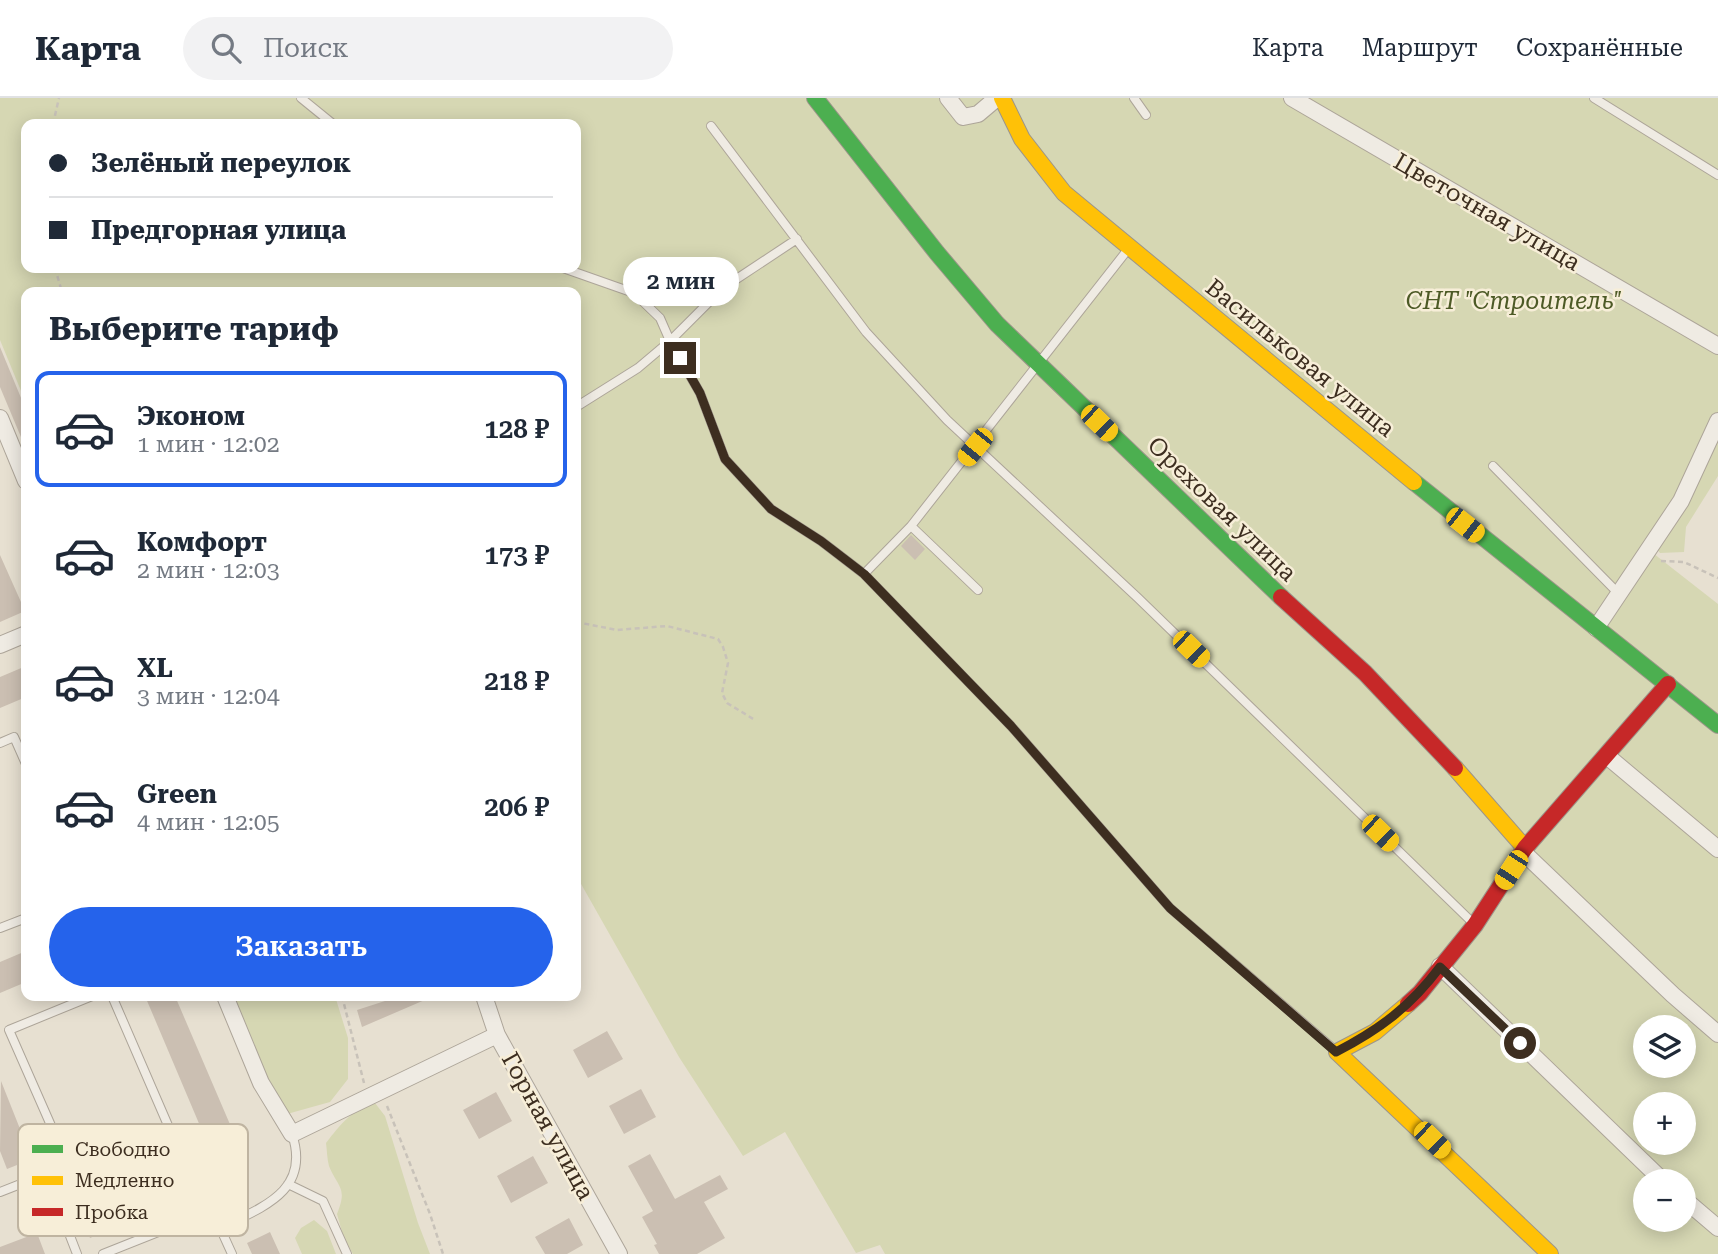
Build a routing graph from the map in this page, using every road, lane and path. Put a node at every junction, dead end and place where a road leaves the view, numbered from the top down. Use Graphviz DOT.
graph roads {
  1 [pos="59,98"];
  2 [pos="301,98"];
  3 [pos="815,98"];
  4 [pos="948,98"];
  5 [pos="1000,98"];
  6 [pos="1134,98"];
  7 [pos="1292,98"];
  8 [pos="1594,98"];
  9 [pos="1146,116"];
  10 [pos="54,119"];
  11 [pos="327,119"];
  12 [pos="711,126"];
  13 [pos="1718,175"];
  14 [pos="797,239"];
  15 [pos="1129,248"];
  16 [pos="577,273"];
  17 [pos="670,341"];
  18 [pos="1718,346"];
  19 [pos="1037,363"];
  20 [pos="581,404"];
  21 [pos="0,418"];
  22 [pos="1718,421"];
  23 [pos="975,447"];
  24 [pos="1493,466"];
  25 [pos="21,469"];
  26 [pos="911,526"];
  27 [pos="1636,571"];
  28 [pos="864,574"];
  29 [pos="1718,578"];
  30 [pos="978,590"];
  31 [pos="1620,595"];
  32 [pos="581,623"];
  33 [pos="1596,628"];
  34 [pos="21,636"];
  35 [pos="0,645"];
  36 [pos="1668,684"];
  37 [pos="755,720"];
  38 [pos="1718,725"];
  39 [pos="0,743"];
  40 [pos="21,752"];
  41 [pos="1607,756"];
  42 [pos="1718,849"];
  43 [pos="1524,850"];
  44 [pos="21,920"];
  45 [pos="1475,925"];
  46 [pos="0,928"];
  47 [pos="1440,967"];
  48 [pos="80,1001"];
  49 [pos="114,1001"];
  50 [pos="227,1001"];
  51 [pos="344,1001"];
  52 [pos="486,1001"];
  53 [pos="1718,1034"];
  54 [pos="497,1035"];
  55 [pos="1336,1052"];
  56 [pos="374,1093"];
  57 [pos="50,1124"];
  58 [pos="167,1124"];
  59 [pos="292,1134"];
  60 [pos="1650,1169"];
  61 [pos="288,1184"];
  62 [pos="18,1185"];
  63 [pos="0,1192"];
  64 [pos="1696,1209"];
  65 [pos="248,1215"];
  66 [pos="1718,1228"];
  67 [pos="70,1236"];
  68 [pos="148,1236"];
  69 [pos="224,1236"];
  70 [pos="77,1254"];
  71 [pos="103,1254"];
  72 [pos="232,1254"];
  73 [pos="347,1254"];
  74 [pos="443,1254"];
  75 [pos="619,1254"];
  76 [pos="1550,1254"];
  1 -- 10 [label="path"];
  2 -- 11 [label="lane"];
  3 -- 19 [label="street, Ореховая улица"];
  4 -- 5 [label="street"];
  5 -- 15 [label="street, Васильковая улица"];
  6 -- 9 [label="lane"];
  7 -- 18 [label="street, Цветочная улица"];
  8 -- 13 [label="lane"];
  12 -- 14 [label="lane"];
  14 -- 17 [label="lane"];
  14 -- 23 [label="lane"];
  15 -- 19 [label="lane"];
  15 -- 33 [label="street, Васильковая улица"];
  16 -- 17 [label="lane"];
  17 -- 20 [label="lane"];
  17 -- 28 [label="lane"];
  19 -- 23 [label="lane"];
  19 -- 43 [label="street, Ореховая улица"];
  21 -- 25 [label="street"];
  22 -- 27 [label="street"];
  23 -- 26 [label="lane"];
  23 -- 45 [label="lane"];
  24 -- 31 [label="lane"];
  26 -- 28 [label="lane"];
  26 -- 30 [label="lane"];
  27 -- 29 [label="path"];
  27 -- 31 [label="street"];
  28 -- 55 [label="lane"];
  31 -- 33 [label="street"];
  32 -- 37 [label="path"];
  33 -- 36 [label="street, Васильковая улица"];
  34 -- 35 [label="street"];
  36 -- 38 [label="street, Васильковая улица"];
  36 -- 41 [label="street"];
  39 -- 40 [label="lane"];
  41 -- 42 [label="street"];
  41 -- 43 [label="street"];
  43 -- 45 [label="street"];
  43 -- 53 [label="street"];
  44 -- 46 [label="lane"];
  45 -- 47 [label="street"];
  47 -- 55 [label="street"];
  47 -- 60 [label="street"];
  48 -- 57 [label="lane"];
  49 -- 58 [label="lane"];
  50 -- 59 [label="street"];
  51 -- 56 [label="path"];
  52 -- 54 [label="street, Горная улица"];
  54 -- 56 [label="street"];
  54 -- 75 [label="street, Горная улица"];
  55 -- 76 [label="street"];
  56 -- 59 [label="street"];
  56 -- 74 [label="path"];
  59 -- 61 [label="lane"];
  61 -- 65 [label="lane"];
  61 -- 73 [label="lane"];
  62 -- 63 [label="lane"];
  64 -- 66 [label="street"];
  67 -- 70 [label="lane"];
  68 -- 71 [label="lane"];
  69 -- 72 [label="lane"];
}
